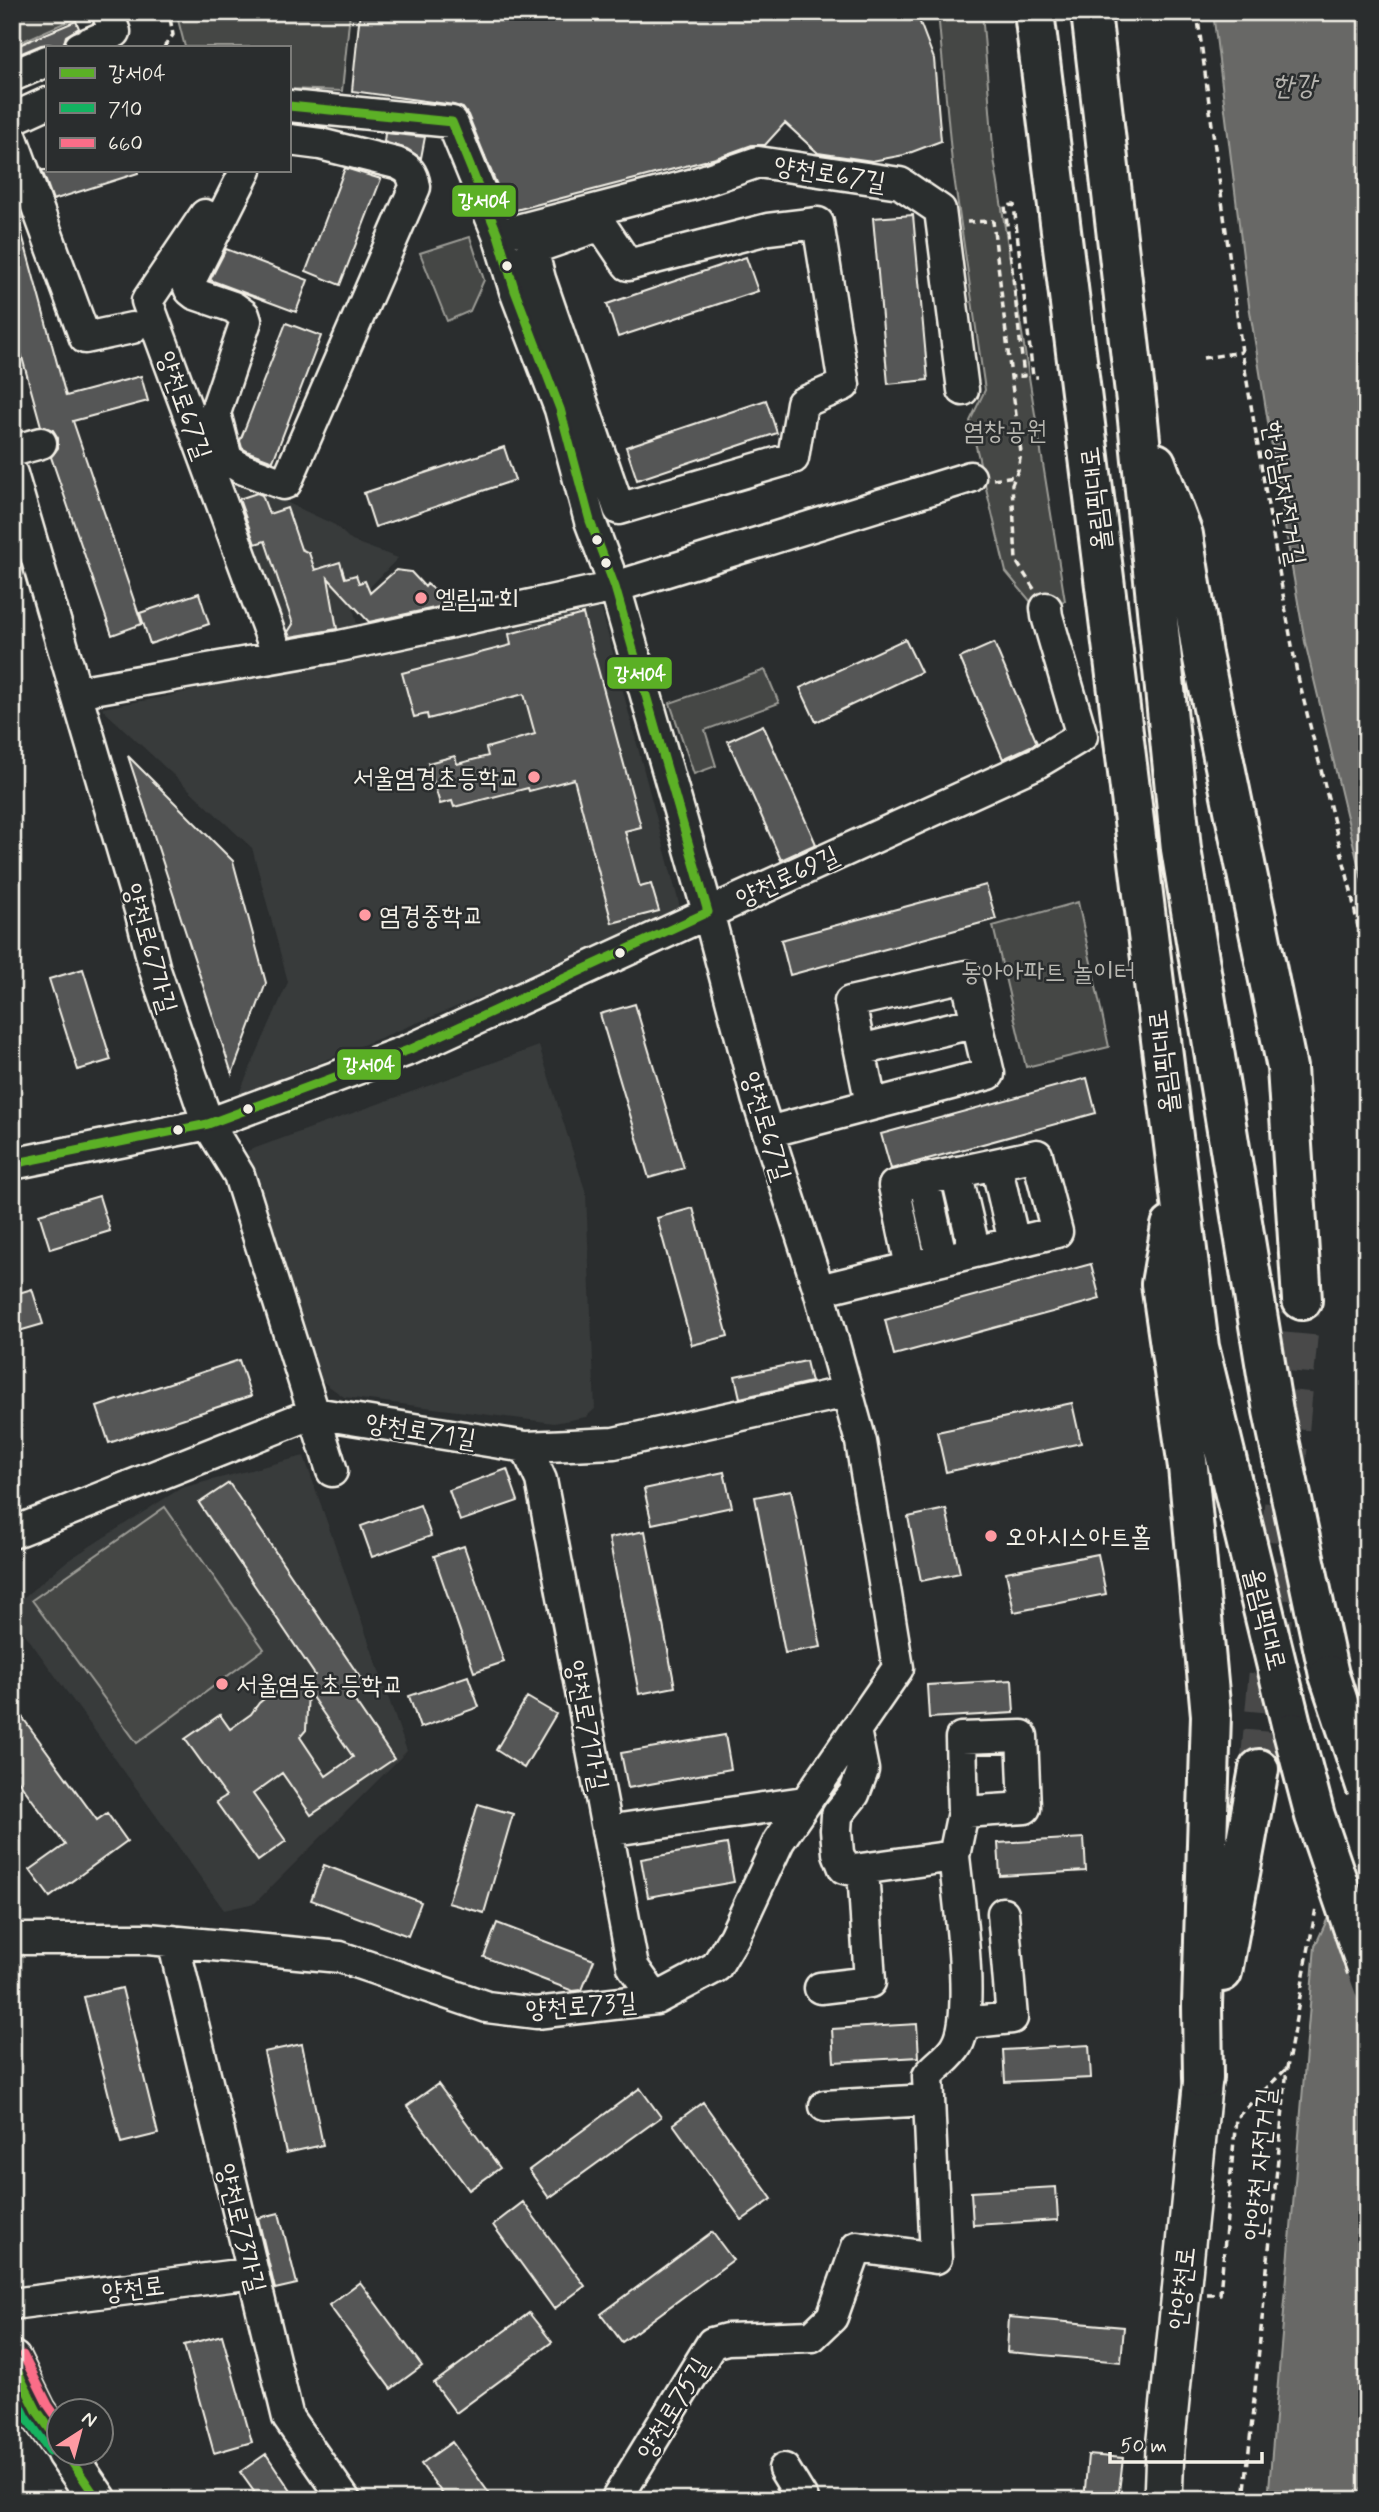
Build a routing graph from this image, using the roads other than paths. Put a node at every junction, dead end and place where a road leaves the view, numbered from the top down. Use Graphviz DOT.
graph roads {
  1 [pos="107,12"];
  2 [pos="1034,12"];
  3 [pos="1091,12"];
  4 [pos="82,46"];
  5 [pos="46,61"];
  6 [pos="12,76"];
  7 [pos="46,103"];
  8 [pos="303,107"];
  9 [pos="12,119"];
  10 [pos="12,138"];
  11 [pos="290,140"];
  12 [pos="320,144"];
  13 [pos="230,172"];
  14 [pos="245,172"];
  15 [pos="498,235"];
  16 [pos="528,285"];
  17 [pos="132,328"];
  18 [pos="963,390"];
  19 [pos="1137,410"];
  20 [pos="41,443"];
  21 [pos="12,450"];
  22 [pos="12,474"];
  23 [pos="979,478"];
  24 [pos="619,509"];
  25 [pos="590,522"];
  26 [pos="615,587"];
  27 [pos="1046,608"];
  28 [pos="278,656"];
  29 [pos="76,692"];
  30 [pos="708,912"];
  31 [pos="977,1023"];
  32 [pos="860,1050"];
  33 [pos="871,1104"];
  34 [pos="208,1124"];
  35 [pos="768,1132"];
  36 [pos="12,1164"];
  37 [pos="996,1164"];
  38 [pos="956,1172"];
  39 [pos="924,1179"];
  40 [pos="1178,1186"];
  41 [pos="1014,1242"];
  42 [pos="975,1252"];
  43 [pos="942,1260"];
  44 [pos="911,1267"];
  45 [pos="819,1290"];
  46 [pos="1302,1300"];
  47 [pos="847,1392"];
  48 [pos="314,1413"];
  49 [pos="526,1447"];
  50 [pos="332,1471"];
  51 [pos="12,1533"];
  52 [pos="898,1668"];
  53 [pos="855,1730"];
  54 [pos="1259,1769"];
  55 [pos="1367,1788"];
  56 [pos="804,1802"];
  57 [pos="963,1812"];
  58 [pos="607,1831"];
  59 [pos="954,1856"];
  60 [pos="863,1869"];
  61 [pos="1003,1913"];
  62 [pos="12,1939"];
  63 [pos="173,1941"];
  64 [pos="1367,1968"];
  65 [pos="820,1989"];
  66 [pos="656,1999"];
  67 [pos="964,2023"];
  68 [pos="1203,2078"];
  69 [pos="928,2100"];
  70 [pos="825,2105"];
  71 [pos="253,2273"];
  72 [pos="12,2304"];
  73 [pos="12,2360"];
  74 [pos="46,2424"];
  75 [pos="72,2466"];
  76 [pos="784,2469"];
  77 [pos="87,2497"];
  78 [pos="345,2500"];
  79 [pos="616,2500"];
  80 [pos="803,2500"];
  81 [pos="1163,2500"];
  1 -- 4 [label="street"];
  2 -- 40 [label="highway, 올림픽대로"];
  3 -- 19 [label="highway, 올림픽대로"];
  5 -- 6 [label="street"];
  7 -- 9 [label="street"];
  8 -- 12 [label="street"];
  8 -- 15 [label="street, 양천로67길"];
  10 -- 17 [label="street"];
  11 -- 12 [label="street"];
  12 -- 14 [label="street"];
  13 -- 28 [label="street, 양천로67길"];
  15 -- 16 [label="street, 양천로67길"];
  15 -- 18 [label="street, 양천로67길"];
  16 -- 24 [label="street"];
  16 -- 24 [label="street"];
  16 -- 25 [label="street, 양천로67길"];
  19 -- 46 [label="highway"];
  19 -- 55 [label="highway, 올림픽대로, bridge"];
  20 -- 21 [label="street"];
  22 -- 29 [label="street, 양천로67가길"];
  23 -- 26 [label="street"];
  24 -- 25 [label="street"];
  25 -- 26 [label="street, 양천로67길"];
  26 -- 28 [label="street"];
  26 -- 30 [label="street, 양천로67길"];
  27 -- 30 [label="street, 양천로69길"];
  28 -- 29 [label="street"];
  29 -- 34 [label="street, 양천로67가길"];
  30 -- 34 [label="street, 양천로69길"];
  30 -- 35 [label="street, 양천로67길"];
  31 -- 32 [label="street"];
  31 -- 32 [label="street"];
  31 -- 33 [label="street"];
  32 -- 33 [label="street"];
  33 -- 35 [label="street"];
  34 -- 36 [label="street, 양천로69길"];
  34 -- 48 [label="street, 양천로67가길"];
  35 -- 45 [label="street, 양천로67길"];
  37 -- 38 [label="street"];
  37 -- 41 [label="street"];
  37 -- 41 [label="street"];
  38 -- 39 [label="street"];
  38 -- 42 [label="street"];
  39 -- 43 [label="street"];
  39 -- 44 [label="street"];
  40 -- 64 [label="highway, 올림픽대로, bridge"];
  40 -- 68 [label="highway"];
  41 -- 42 [label="street"];
  42 -- 43 [label="street"];
  43 -- 44 [label="street"];
  44 -- 45 [label="street"];
  45 -- 47 [label="street, 양천로67길"];
  47 -- 49 [label="street, 양천로71길"];
  47 -- 52 [label="street, 양천로67길"];
  48 -- 49 [label="street, 양천로71길"];
  48 -- 50 [label="street, 양천로67가길"];
  48 -- 51 [label="street"];
  49 -- 58 [label="street, 양천로71가길"];
  52 -- 53 [label="street, 양천로73길"];
  53 -- 56 [label="street, 양천로73길"];
  53 -- 60 [label="street"];
  54 -- 68 [label="highway"];
  56 -- 58 [label="street"];
  56 -- 66 [label="street, 양천로73길"];
  57 -- 59 [label="street"];
  58 -- 66 [label="street, 양천로71가길"];
  59 -- 60 [label="street"];
  59 -- 67 [label="street"];
  60 -- 65 [label="street"];
  61 -- 67 [label="street"];
  62 -- 63 [label="street, 양천로73길"];
  63 -- 66 [label="street, 양천로73길"];
  63 -- 71 [label="street, 양천로73가길"];
  67 -- 69 [label="street"];
  68 -- 81 [label="main road, 안양천로"];
  69 -- 70 [label="street"];
  69 -- 79 [label="street, 양천로75길"];
  71 -- 72 [label="street, 양천로"];
  71 -- 78 [label="street, 양천로73가길"];
  73 -- 74 [label="main road"];
  75 -- 77 [label="main road"];
  76 -- 80 [label="street"];
}
